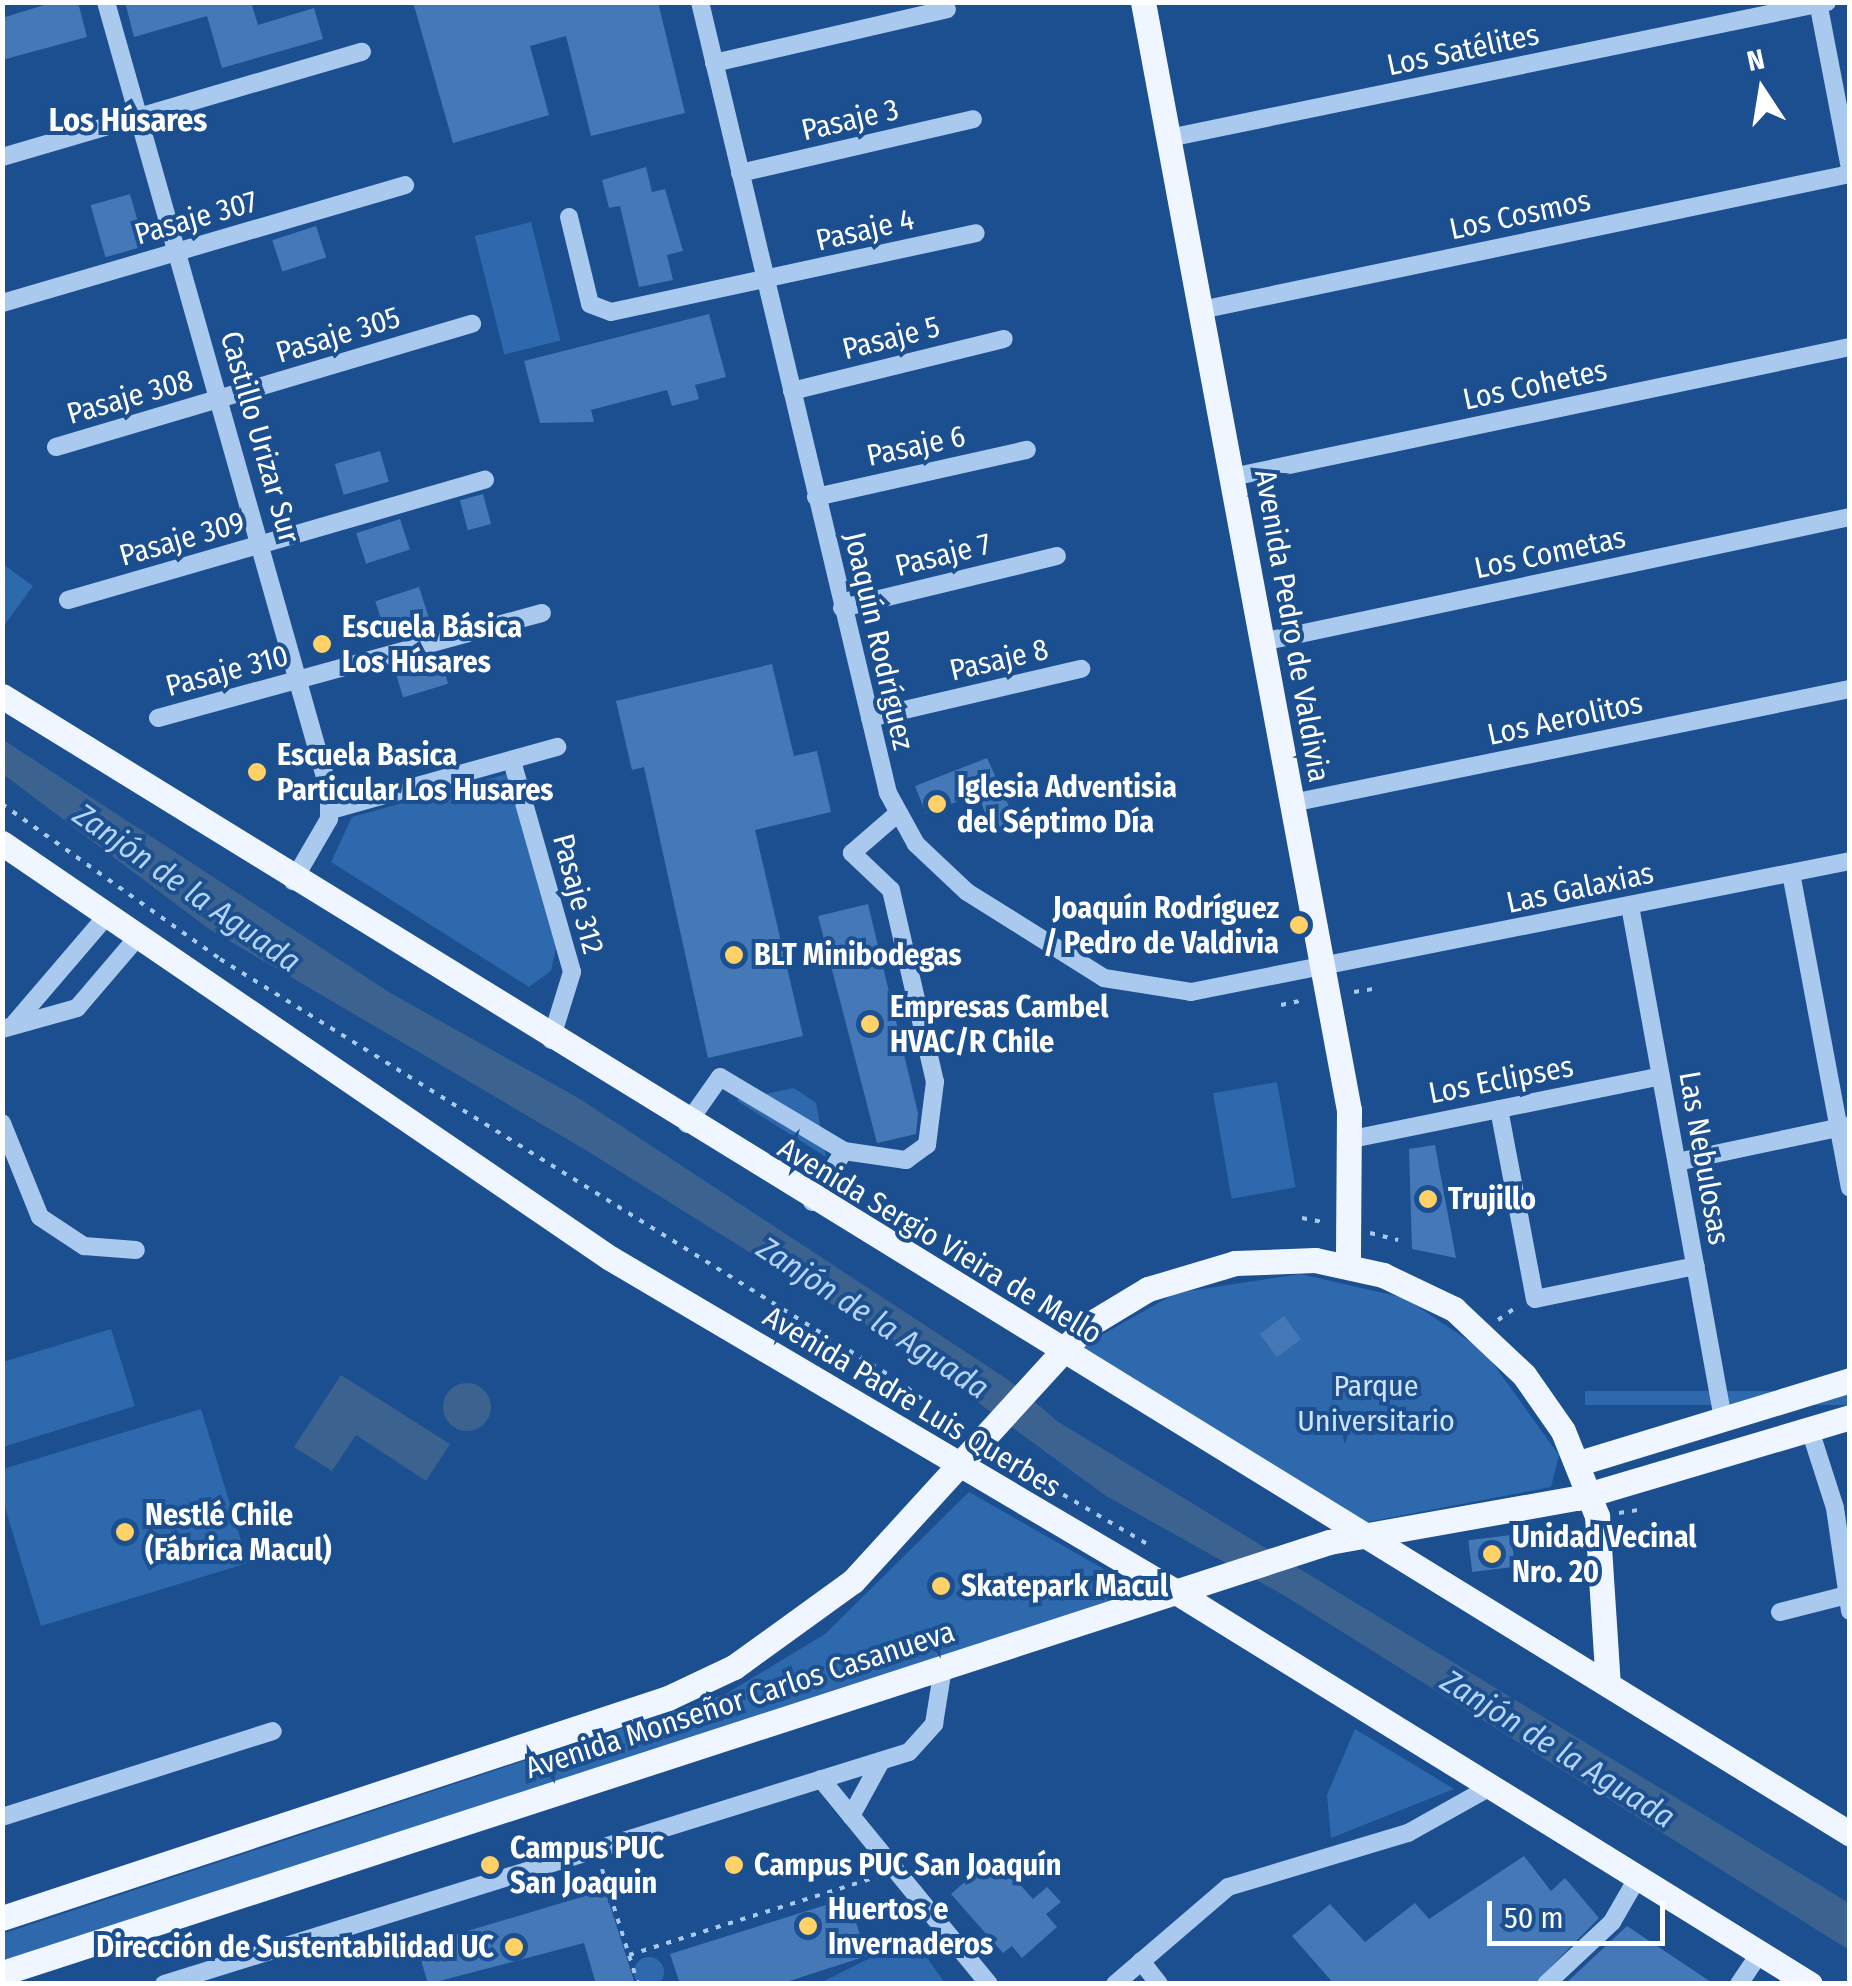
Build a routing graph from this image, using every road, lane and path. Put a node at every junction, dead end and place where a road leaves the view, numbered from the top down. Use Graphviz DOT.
graph roads {
  1 [pos="106,2"];
  2 [pos="700,2"];
  3 [pos="1143,2"];
  4 [pos="1821,3"];
  5 [pos="947,9"];
  6 [pos="362,52"];
  7 [pos="714,64"];
  8 [pos="139,117"];
  9 [pos="973,119"];
  10 [pos="1169,138"];
  11 [pos="2,157"];
  12 [pos="1850,171"];
  13 [pos="740,173"];
  14 [pos="405,185"];
  15 [pos="569,217"];
  16 [pos="976,233"];
  17 [pos="178,252"];
  18 [pos="765,281"];
  19 [pos="2,303"];
  20 [pos="1201,310"];
  21 [pos="472,324"];
  22 [pos="1004,340"];
  23 [pos="1850,348"];
  24 [pos="792,391"];
  25 [pos="220,399"];
  26 [pos="56,447"];
  27 [pos="1027,450"];
  28 [pos="1232,477"];
  29 [pos="484,480"];
  30 [pos="816,497"];
  31 [pos="1850,518"];
  32 [pos="262,544"];
  33 [pos="1057,556"];
  34 [pos="68,600"];
  35 [pos="842,608"];
  36 [pos="542,613"];
  37 [pos="1262,642"];
  38 [pos="1082,669"];
  39 [pos="300,679"];
  40 [pos="1850,689"];
  41 [pos="2,696"];
  42 [pos="158,718"];
  43 [pos="870,718"];
  44 [pos="557,748"];
  45 [pos="512,760"];
  46 [pos="1292,803"];
  47 [pos="2,804"];
  48 [pos="331,810"];
  49 [pos="897,814"];
  50 [pos="2,843"];
  51 [pos="1850,861"];
  52 [pos="1791,873"];
  53 [pos="293,881"];
  54 [pos="1630,906"];
  55 [pos="104,918"];
  56 [pos="135,940"];
  57 [pos="1322,970"];
  58 [pos="6,1028"];
  59 [pos="551,1040"];
  60 [pos="1661,1076"];
  61 [pos="1499,1109"];
  62 [pos="2,1123"];
  63 [pos="687,1124"];
  64 [pos="1844,1127"];
  65 [pos="1352,1138"];
  66 [pos="844,1151"];
  67 [pos="1677,1162"];
  68 [pos="1850,1188"];
  69 [pos="812,1202"];
  70 [pos="136,1250"];
  71 [pos="1348,1264"];
  72 [pos="1696,1266"];
  73 [pos="1535,1298"];
  74 [pos="1483,1333"];
  75 [pos="1060,1351"];
  76 [pos="1850,1380"];
  77 [pos="1850,1417"];
  78 [pos="1723,1420"];
  79 [pos="1810,1430"];
  80 [pos="973,1457"];
  81 [pos="1579,1463"];
  82 [pos="1038,1482"];
  83 [pos="1591,1494"];
  84 [pos="1364,1534"];
  85 [pos="1153,1548"];
  86 [pos="1173,1590"];
  87 [pos="1848,1603"];
  88 [pos="1780,1612"];
  89 [pos="943,1668"];
  90 [pos="1608,1685"];
  91 [pos="272,1730"];
  92 [pos="884,1759"];
  93 [pos="820,1778"];
  94 [pos="1492,1786"];
  95 [pos="2,1816"];
  96 [pos="851,1816"];
  97 [pos="1850,1834"];
  98 [pos="596,1849"];
  99 [pos="896,1871"];
  100 [pos="1639,1875"];
  101 [pos="2,1918"];
  102 [pos="1760,1952"];
  103 [pos="629,1955"];
  104 [pos="1141,1961"];
  105 [pos="2,1973"];
  106 [pos="164,1984"];
  107 [pos="638,1984"];
  108 [pos="989,1984"];
  109 [pos="1116,1984"];
  110 [pos="1160,1984"];
  111 [pos="1546,1984"];
  112 [pos="1739,1984"];
  113 [pos="1810,1984"];
  1 -- 8 [label="street, Castillo Urizar Sur"];
  2 -- 7 [label="street, Joaquín Rodríguez"];
  3 -- 10 [label="main road, Avenida Pedro de Valdivia"];
  4 -- 10 [label="street, Los Satélites"];
  4 -- 12 [label="street"];
  5 -- 7 [label="street"];
  6 -- 8 [label="street"];
  7 -- 13 [label="street, Joaquín Rodríguez"];
  8 -- 11 [label="street"];
  8 -- 17 [label="street, Castillo Urizar Sur"];
  9 -- 13 [label="street, Pasaje 3"];
  10 -- 20 [label="main road, Avenida Pedro de Valdivia"];
  12 -- 20 [label="street, Los Cosmos"];
  13 -- 18 [label="street, Joaquín Rodríguez"];
  14 -- 17 [label="street, Pasaje 307"];
  15 -- 18 [label="street, Pasaje 4"];
  16 -- 18 [label="street, Pasaje 4"];
  17 -- 19 [label="street, Pasaje 307"];
  17 -- 25 [label="street, Castillo Urizar Sur"];
  18 -- 24 [label="street, Joaquín Rodríguez"];
  20 -- 28 [label="main road, Avenida Pedro de Valdivia"];
  21 -- 25 [label="street, Pasaje 305"];
  22 -- 24 [label="street, Pasaje 5"];
  23 -- 28 [label="street, Los Cohetes"];
  24 -- 30 [label="street, Joaquín Rodríguez"];
  25 -- 26 [label="street, Pasaje 308"];
  25 -- 32 [label="street, Castillo Urizar Sur"];
  27 -- 30 [label="street, Pasaje 6"];
  28 -- 37 [label="main road, Avenida Pedro de Valdivia"];
  29 -- 32 [label="street, Pasaje 309"];
  30 -- 35 [label="street, Joaquín Rodríguez"];
  31 -- 37 [label="street, Los Cometas"];
  32 -- 34 [label="street, Pasaje 309"];
  32 -- 39 [label="street, Castillo Urizar Sur"];
  33 -- 35 [label="street, Pasaje 7"];
  35 -- 43 [label="street, Joaquín Rodríguez"];
  36 -- 39 [label="street, Pasaje 310"];
  37 -- 46 [label="main road, Avenida Pedro de Valdivia"];
  38 -- 43 [label="street, Pasaje 8"];
  39 -- 42 [label="street, Pasaje 310"];
  39 -- 48 [label="street, Castillo Urizar Sur"];
  40 -- 46 [label="street, Los Aerolitos"];
  41 -- 53 [label="main road, Avenida Sergio Vieira de Mello"];
  43 -- 49 [label="street, Joaquín Rodríguez"];
  44 -- 45 [label="street"];
  45 -- 48 [label="street"];
  45 -- 59 [label="street, Pasaje 312"];
  46 -- 57 [label="main road, Avenida Pedro de Valdivia"];
  47 -- 80 [label="path"];
  48 -- 53 [label="street"];
  49 -- 57 [label="street, Joaquín Rodríguez"];
  49 -- 66 [label="street"];
  50 -- 55 [label="main road, Avenida Padre Luis Querbes"];
  51 -- 52 [label="street, Las Galaxias"];
  52 -- 54 [label="street, Las Galaxias"];
  52 -- 64 [label="street"];
  53 -- 59 [label="main road, Avenida Sergio Vieira de Mello"];
  54 -- 57 [label="street, Las Galaxias"];
  54 -- 60 [label="street, Las Nebulosas"];
  55 -- 56 [label="main road, Avenida Padre Luis Querbes"];
  55 -- 58 [label="street"];
  56 -- 58 [label="street"];
  56 -- 80 [label="main road, Avenida Padre Luis Querbes"];
  57 -- 65 [label="main road, Avenida Pedro de Valdivia"];
  59 -- 63 [label="main road, Avenida Sergio Vieira de Mello"];
  60 -- 61 [label="street, Los Eclipses"];
  60 -- 67 [label="street, Las Nebulosas"];
  61 -- 65 [label="street, Los Eclipses"];
  61 -- 73 [label="street"];
  62 -- 70 [label="street"];
  63 -- 66 [label="street"];
  63 -- 69 [label="main road, Avenida Sergio Vieira de Mello"];
  64 -- 67 [label="street"];
  64 -- 68 [label="street"];
  65 -- 71 [label="main road, Avenida Pedro de Valdivia"];
  66 -- 69 [label="street"];
  67 -- 72 [label="street, Las Nebulosas"];
  69 -- 75 [label="main road, Avenida Sergio Vieira de Mello"];
  71 -- 74 [label="main road, Avenida Monseñor Carlos Casanueva"];
  71 -- 75 [label="main road, Avenida Monseñor Carlos Casanueva"];
  72 -- 73 [label="street"];
  72 -- 78 [label="street, Las Nebulosas"];
  73 -- 74 [label="path"];
  74 -- 81 [label="main road, Avenida Monseñor Carlos Casanueva"];
  75 -- 80 [label="main road, Avenida Monseñor Carlos Casanueva"];
  75 -- 84 [label="main road, Avenida Sergio Vieira de Mello"];
  76 -- 78 [label="main road"];
  77 -- 79 [label="main road, Avenida Monseñor Carlos Casanueva"];
  78 -- 81 [label="main road"];
  79 -- 83 [label="main road, Avenida Monseñor Carlos Casanueva"];
  79 -- 87 [label="street"];
  80 -- 86 [label="main road, Avenida Padre Luis Querbes"];
  80 -- 101 [label="main road, Avenida Monseñor Carlos Casanueva"];
  81 -- 83 [label="main road, Avenida Monseñor Carlos Casanueva"];
  82 -- 85 [label="path"];
  83 -- 84 [label="main road, Avenida Monseñor Carlos Casanueva"];
  83 -- 90 [label="main road, Avenida Monseñor Carlos Casanueva"];
  84 -- 86 [label="main road, Avenida Monseñor Carlos Casanueva"];
  84 -- 90 [label="main road, Avenida Sergio Vieira de Mello"];
  86 -- 89 [label="main road, Avenida Monseñor Carlos Casanueva"];
  86 -- 94 [label="main road, Avenida Padre Luis Querbes"];
  87 -- 88 [label="street"];
  89 -- 92 [label="street"];
  89 -- 105 [label="main road, Avenida Monseñor Carlos Casanueva"];
  90 -- 97 [label="main road, Avenida Sergio Vieira de Mello"];
  91 -- 95 [label="street"];
  92 -- 93 [label="street"];
  92 -- 96 [label="street"];
  93 -- 96 [label="street"];
  93 -- 98 [label="street"];
  94 -- 100 [label="main road, Avenida Padre Luis Querbes"];
  94 -- 104 [label="street"];
  96 -- 99 [label="street"];
  98 -- 103 [label="path"];
  98 -- 106 [label="street"];
  99 -- 103 [label="path"];
  99 -- 108 [label="street"];
  100 -- 102 [label="main road, Avenida Padre Luis Querbes"];
  100 -- 111 [label="street"];
  102 -- 112 [label="street"];
  102 -- 113 [label="main road, Avenida Padre Luis Querbes"];
  103 -- 107 [label="path"];
  104 -- 109 [label="street"];
  104 -- 110 [label="street"];
}
